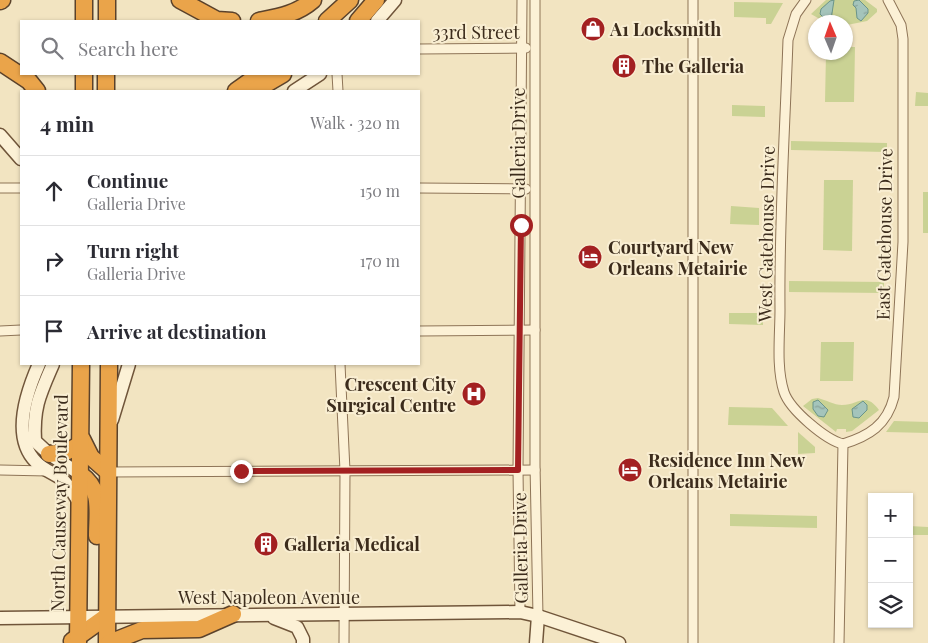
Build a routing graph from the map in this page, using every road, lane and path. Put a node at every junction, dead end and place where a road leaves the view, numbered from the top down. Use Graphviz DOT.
graph roads {
  1 [pos="84,0"];
  2 [pos="106,0"];
  3 [pos="313,0"];
  4 [pos="350,0"];
  5 [pos="376,0"];
  6 [pos="395,0"];
  7 [pos="522,0"];
  8 [pos="535,0"];
  9 [pos="693,0"];
  10 [pos="806,0"];
  11 [pos="888,0"];
  12 [pos="184,2"];
  13 [pos="84,20"];
  14 [pos="106,20"];
  15 [pos="217,20"];
  16 [pos="263,20"];
  17 [pos="328,20"];
  18 [pos="359,20"];
  19 [pos="378,20"];
  20 [pos="521,48"];
  21 [pos="534,48"];
  22 [pos="420,49"];
  23 [pos="0,62"];
  24 [pos="84,75"];
  25 [pos="106,75"];
  26 [pos="259,75"];
  27 [pos="281,75"];
  28 [pos="318,75"];
  29 [pos="338,75"];
  30 [pos="37,90"];
  31 [pos="84,90"];
  32 [pos="106,90"];
  33 [pos="237,90"];
  34 [pos="256,90"];
  35 [pos="296,90"];
  36 [pos="338,90"];
  37 [pos="0,135"];
  38 [pos="20,158"];
  39 [pos="0,188"];
  40 [pos="20,188"];
  41 [pos="420,188"];
  42 [pos="521,189"];
  43 [pos="534,189"];
  44 [pos="20,330"];
  45 [pos="520,330"];
  46 [pos="535,330"];
  47 [pos="0,331"];
  48 [pos="420,331"];
  49 [pos="39,365"];
  50 [pos="53,365"];
  51 [pos="81,365"];
  52 [pos="109,365"];
  53 [pos="129,365"];
  54 [pos="340,365"];
  55 [pos="108,435"];
  56 [pos="79,438"];
  57 [pos="843,444"];
  58 [pos="49,454"];
  59 [pos="0,470"];
  60 [pos="518,470"];
  61 [pos="535,470"];
  62 [pos="47,471"];
  63 [pos="345,471"];
  64 [pos="108,472"];
  65 [pos="80,474"];
  66 [pos="80,504"];
  67 [pos="108,581"];
  68 [pos="520,612"];
  69 [pos="233,614"];
  70 [pos="254,614"];
  71 [pos="344,615"];
  72 [pos="107,616"];
  73 [pos="538,616"];
  74 [pos="0,618"];
  75 [pos="78,618"];
  76 [pos="74,641"];
  77 [pos="108,643"];
  78 [pos="303,643"];
  79 [pos="344,643"];
  80 [pos="536,643"];
  81 [pos="619,643"];
  82 [pos="693,643"];
  83 [pos="839,643"];
  1 -- 13 [label="highway"];
  2 -- 14 [label="highway"];
  3 -- 16 [label="highway"];
  4 -- 17 [label="highway"];
  5 -- 18 [label="highway"];
  6 -- 19 [label="street"];
  7 -- 20 [label="street, Galleria Drive"];
  8 -- 21 [label="street, Galleria Drive"];
  9 -- 82 [label="street"];
  10 -- 57 [label="street, West Gatehouse Drive"];
  11 -- 57 [label="street, East Gatehouse Drive"];
  12 -- 15 [label="highway"];
  20 -- 21 [label="street, 33rd Street"];
  20 -- 22 [label="street, 33rd Street"];
  20 -- 42 [label="street, Galleria Drive"];
  21 -- 43 [label="street, Galleria Drive"];
  23 -- 30 [label="highway"];
  24 -- 31 [label="highway"];
  25 -- 32 [label="highway"];
  26 -- 33 [label="highway"];
  27 -- 34 [label="highway"];
  28 -- 35 [label="street"];
  29 -- 36 [label="street"];
  37 -- 38 [label="street"];
  39 -- 40 [label="street"];
  41 -- 42 [label="street"];
  42 -- 43 [label="street"];
  42 -- 45 [label="street, Galleria Drive"];
  43 -- 46 [label="street, Galleria Drive"];
  44 -- 47 [label="street"];
  45 -- 46 [label="street"];
  45 -- 48 [label="street"];
  45 -- 60 [label="street, Galleria Drive"];
  46 -- 61 [label="street, Galleria Drive"];
  49 -- 62 [label="street"];
  50 -- 58 [label="street"];
  51 -- 56 [label="highway, North Causeway Boulevard"];
  52 -- 55 [label="highway"];
  53 -- 55 [label="street"];
  54 -- 63 [label="street"];
  55 -- 64 [label="highway"];
  56 -- 58 [label="highway"];
  56 -- 64 [label="highway"];
  56 -- 65 [label="highway, North Causeway Boulevard"];
  57 -- 83 [label="street"];
  58 -- 65 [label="street"];
  59 -- 62 [label="street"];
  60 -- 61 [label="street"];
  60 -- 63 [label="street, Galleria Drive"];
  60 -- 68 [label="street, Galleria Drive"];
  61 -- 73 [label="street, Galleria Drive"];
  62 -- 66 [label="street"];
  63 -- 64 [label="street, Galleria Drive"];
  63 -- 71 [label="street"];
  64 -- 67 [label="highway"];
  65 -- 66 [label="highway, North Causeway Boulevard"];
  65 -- 67 [label="highway"];
  66 -- 75 [label="highway, North Causeway Boulevard"];
  67 -- 72 [label="highway"];
  68 -- 71 [label="street, West Napoleon Avenue"];
  68 -- 73 [label="street, West Napoleon Avenue"];
  69 -- 70 [label="street, West Napoleon Avenue"];
  69 -- 72 [label="street, West Napoleon Avenue"];
  69 -- 77 [label="highway"];
  70 -- 71 [label="street, West Napoleon Avenue"];
  70 -- 78 [label="street"];
  71 -- 79 [label="street"];
  72 -- 75 [label="street, West Napoleon Avenue"];
  72 -- 76 [label="highway"];
  72 -- 77 [label="highway"];
  73 -- 80 [label="street"];
  73 -- 81 [label="street, West Napoleon Avenue"];
  74 -- 75 [label="street, West Napoleon Avenue"];
  75 -- 76 [label="highway, North Causeway Boulevard"];
}
